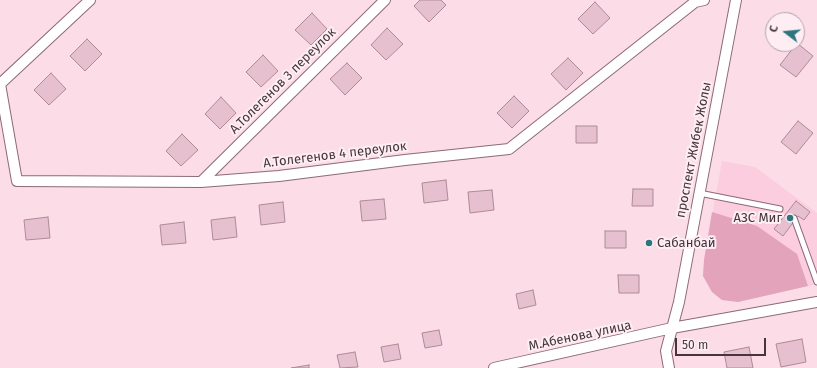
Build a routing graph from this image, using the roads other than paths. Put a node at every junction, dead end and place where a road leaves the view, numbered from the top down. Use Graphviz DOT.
graph roads {
  1 [pos="90,0"];
  2 [pos="385,0"];
  3 [pos="704,0"];
  4 [pos="736,0"];
  5 [pos="0,84"];
  6 [pos="201,182"];
  7 [pos="698,193"];
  8 [pos="780,209"];
  9 [pos="794,218"];
  10 [pos="817,282"];
  11 [pos="817,302"];
  12 [pos="672,328"];
  13 [pos="494,368"];
  14 [pos="669,368"];
  1 -- 5 [label="street"];
  2 -- 6 [label="street, А.Толегенов 3 переулок"];
  3 -- 6 [label="street, А.Толегенов 4 переулок"];
  4 -- 7 [label="street, проспект Жибек Жолы"];
  5 -- 6 [label="street, А.Толегенов 4 переулок"];
  7 -- 8 [label="lane"];
  7 -- 12 [label="street, проспект Жибек Жолы"];
  9 -- 10 [label="lane"];
  11 -- 12 [label="street, М.Абенова улица"];
  12 -- 13 [label="street, М.Абенова улица"];
  12 -- 14 [label="street, проспект Жибек Жолы"];
}
